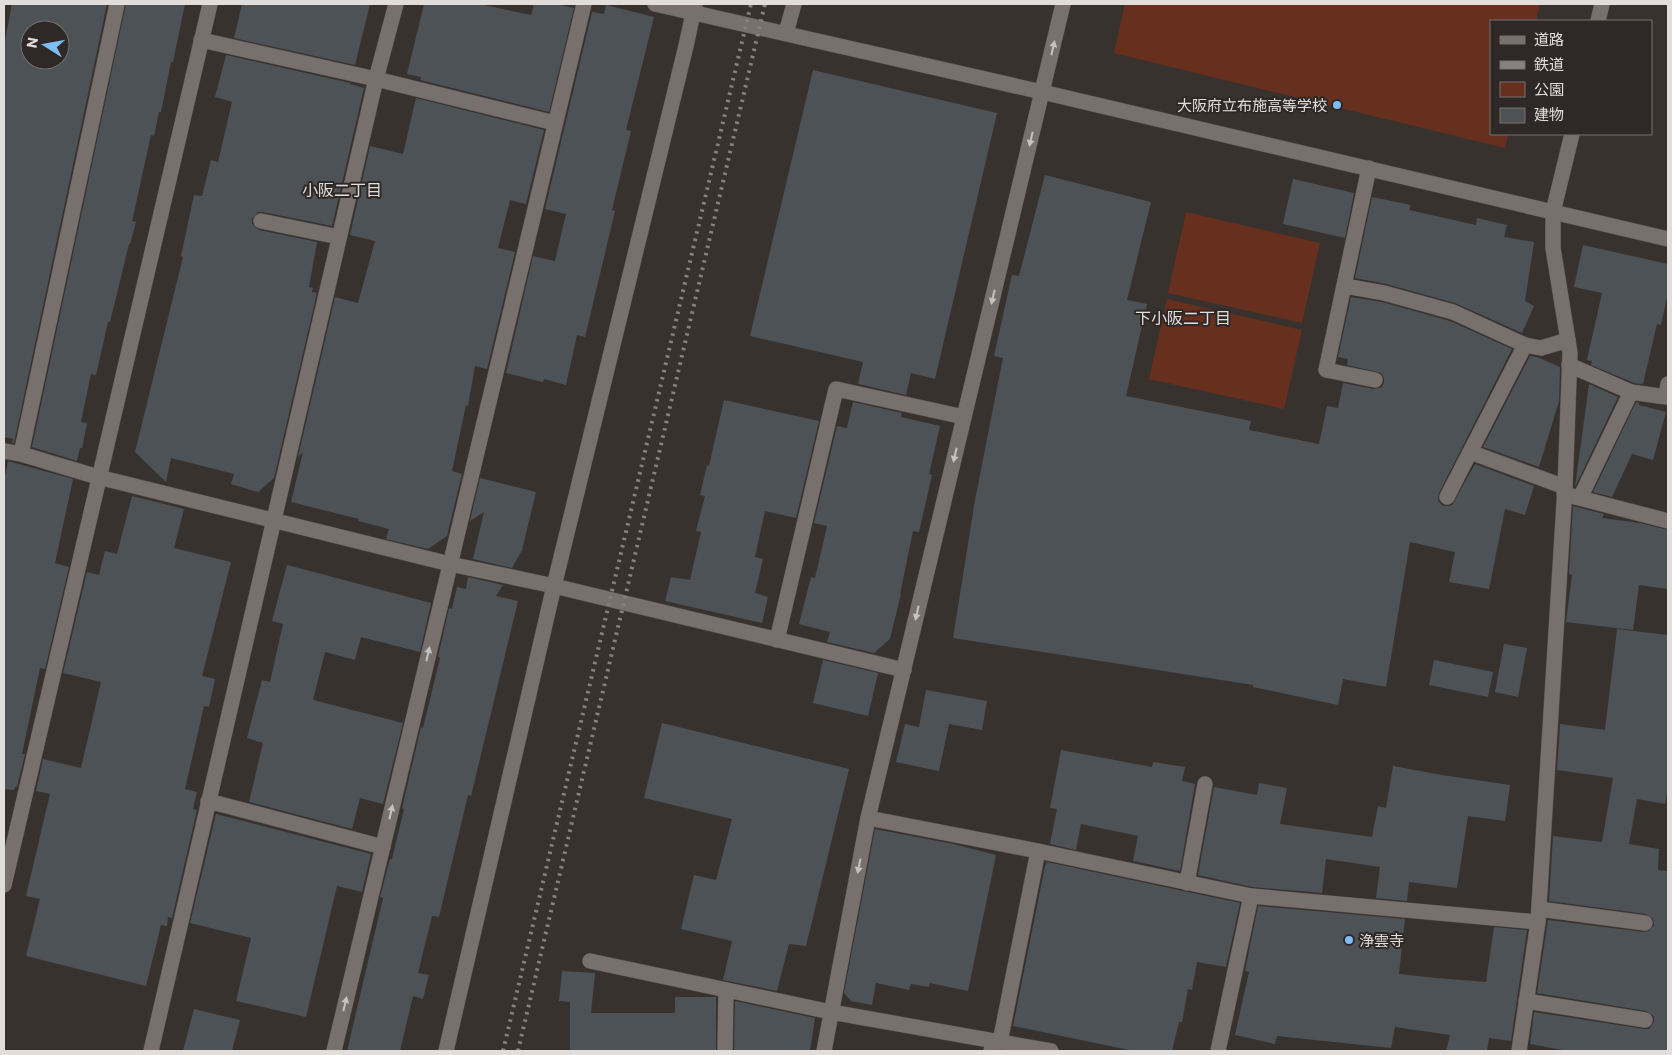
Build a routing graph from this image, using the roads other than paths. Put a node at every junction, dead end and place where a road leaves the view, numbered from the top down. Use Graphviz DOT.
graph roads {
  1 [pos="118,4"];
  2 [pos="210,4"];
  3 [pos="396,4"];
  4 [pos="584,4"];
  5 [pos="655,4"];
  6 [pos="794,4"];
  7 [pos="1063,4"];
  8 [pos="1602,4"];
  9 [pos="695,9"];
  10 [pos="1598,20"];
  11 [pos="786,33"];
  12 [pos="201,40"];
  13 [pos="376,79"];
  14 [pos="1042,92"];
  15 [pos="555,122"];
  16 [pos="1572,135"];
  17 [pos="1370,168"];
  18 [pos="1553,212"];
  19 [pos="261,220"];
  20 [pos="339,237"];
  21 [pos="1668,239"];
  22 [pos="1345,286"];
  23 [pos="1568,340"];
  24 [pos="1525,345"];
  25 [pos="1569,365"];
  26 [pos="1375,380"];
  27 [pos="1668,384"];
  28 [pos="1631,392"];
  29 [pos="964,418"];
  30 [pos="4,451"];
  31 [pos="1470,452"];
  32 [pos="21,454"];
  33 [pos="98,477"];
  34 [pos="1564,491"];
  35 [pos="1447,497"];
  36 [pos="1580,498"];
  37 [pos="273,519"];
  38 [pos="1668,521"];
  39 [pos="450,564"];
  40 [pos="554,586"];
  41 [pos="777,640"];
  42 [pos="904,670"];
  43 [pos="1205,784"];
  44 [pos="208,800"];
  45 [pos="868,818"];
  46 [pos="382,847"];
  47 [pos="1038,851"];
  48 [pos="1187,883"];
  49 [pos="4,885"];
  50 [pos="1250,896"];
  51 [pos="1539,916"];
  52 [pos="1645,923"];
  53 [pos="590,961"];
  54 [pos="726,990"];
  55 [pos="1526,1001"];
  56 [pos="831,1012"];
  57 [pos="1645,1020"];
  58 [pos="995,1045"];
  59 [pos="151,1051"];
  60 [pos="334,1051"];
  61 [pos="446,1051"];
  62 [pos="725,1051"];
  63 [pos="824,1051"];
  64 [pos="1051,1051"];
  65 [pos="1218,1051"];
  66 [pos="1519,1051"];
  1 -- 32 [label="street"];
  2 -- 12 [label="street"];
  3 -- 13 [label="street"];
  4 -- 15 [label="street"];
  5 -- 9 [label="street"];
  6 -- 11 [label="street"];
  14 -- 7 [label="street, one-way"];
  8 -- 10 [label="street"];
  9 -- 11 [label="street"];
  9 -- 40 [label="street"];
  11 -- 14 [label="street"];
  12 -- 13 [label="street"];
  12 -- 33 [label="street"];
  13 -- 15 [label="street"];
  13 -- 20 [label="street"];
  14 -- 17 [label="street"];
  14 -- 29 [label="street, one-way"];
  15 -- 39 [label="street"];
  16 -- 18 [label="street"];
  17 -- 18 [label="street"];
  17 -- 22 [label="street"];
  18 -- 21 [label="street"];
  18 -- 23 [label="street"];
  19 -- 20 [label="street"];
  20 -- 37 [label="street"];
  22 -- 24 [label="street"];
  22 -- 26 [label="street"];
  23 -- 24 [label="street"];
  23 -- 25 [label="street"];
  24 -- 31 [label="street"];
  25 -- 28 [label="street"];
  25 -- 34 [label="street"];
  27 -- 28 [label="street"];
  28 -- 36 [label="street"];
  29 -- 41 [label="street"];
  29 -- 42 [label="street, one-way"];
  30 -- 32 [label="street"];
  31 -- 34 [label="street"];
  31 -- 35 [label="street"];
  32 -- 33 [label="street"];
  33 -- 37 [label="street"];
  33 -- 49 [label="street"];
  34 -- 36 [label="street"];
  34 -- 51 [label="street"];
  36 -- 38 [label="street"];
  37 -- 39 [label="street"];
  37 -- 44 [label="street"];
  39 -- 40 [label="street"];
  46 -- 39 [label="street, one-way"];
  40 -- 41 [label="street"];
  40 -- 61 [label="street"];
  41 -- 42 [label="street"];
  42 -- 45 [label="street"];
  43 -- 48 [label="street"];
  44 -- 46 [label="street"];
  44 -- 59 [label="street"];
  45 -- 47 [label="street"];
  45 -- 56 [label="street, one-way"];
  60 -- 46 [label="street, one-way"];
  47 -- 48 [label="street"];
  47 -- 58 [label="street"];
  48 -- 50 [label="street"];
  50 -- 51 [label="street"];
  50 -- 65 [label="street"];
  51 -- 52 [label="street"];
  51 -- 55 [label="street"];
  53 -- 54 [label="street"];
  54 -- 56 [label="street"];
  54 -- 62 [label="street"];
  55 -- 57 [label="street"];
  55 -- 66 [label="street"];
  56 -- 58 [label="street"];
  56 -- 63 [label="street"];
  58 -- 64 [label="street"];
}
